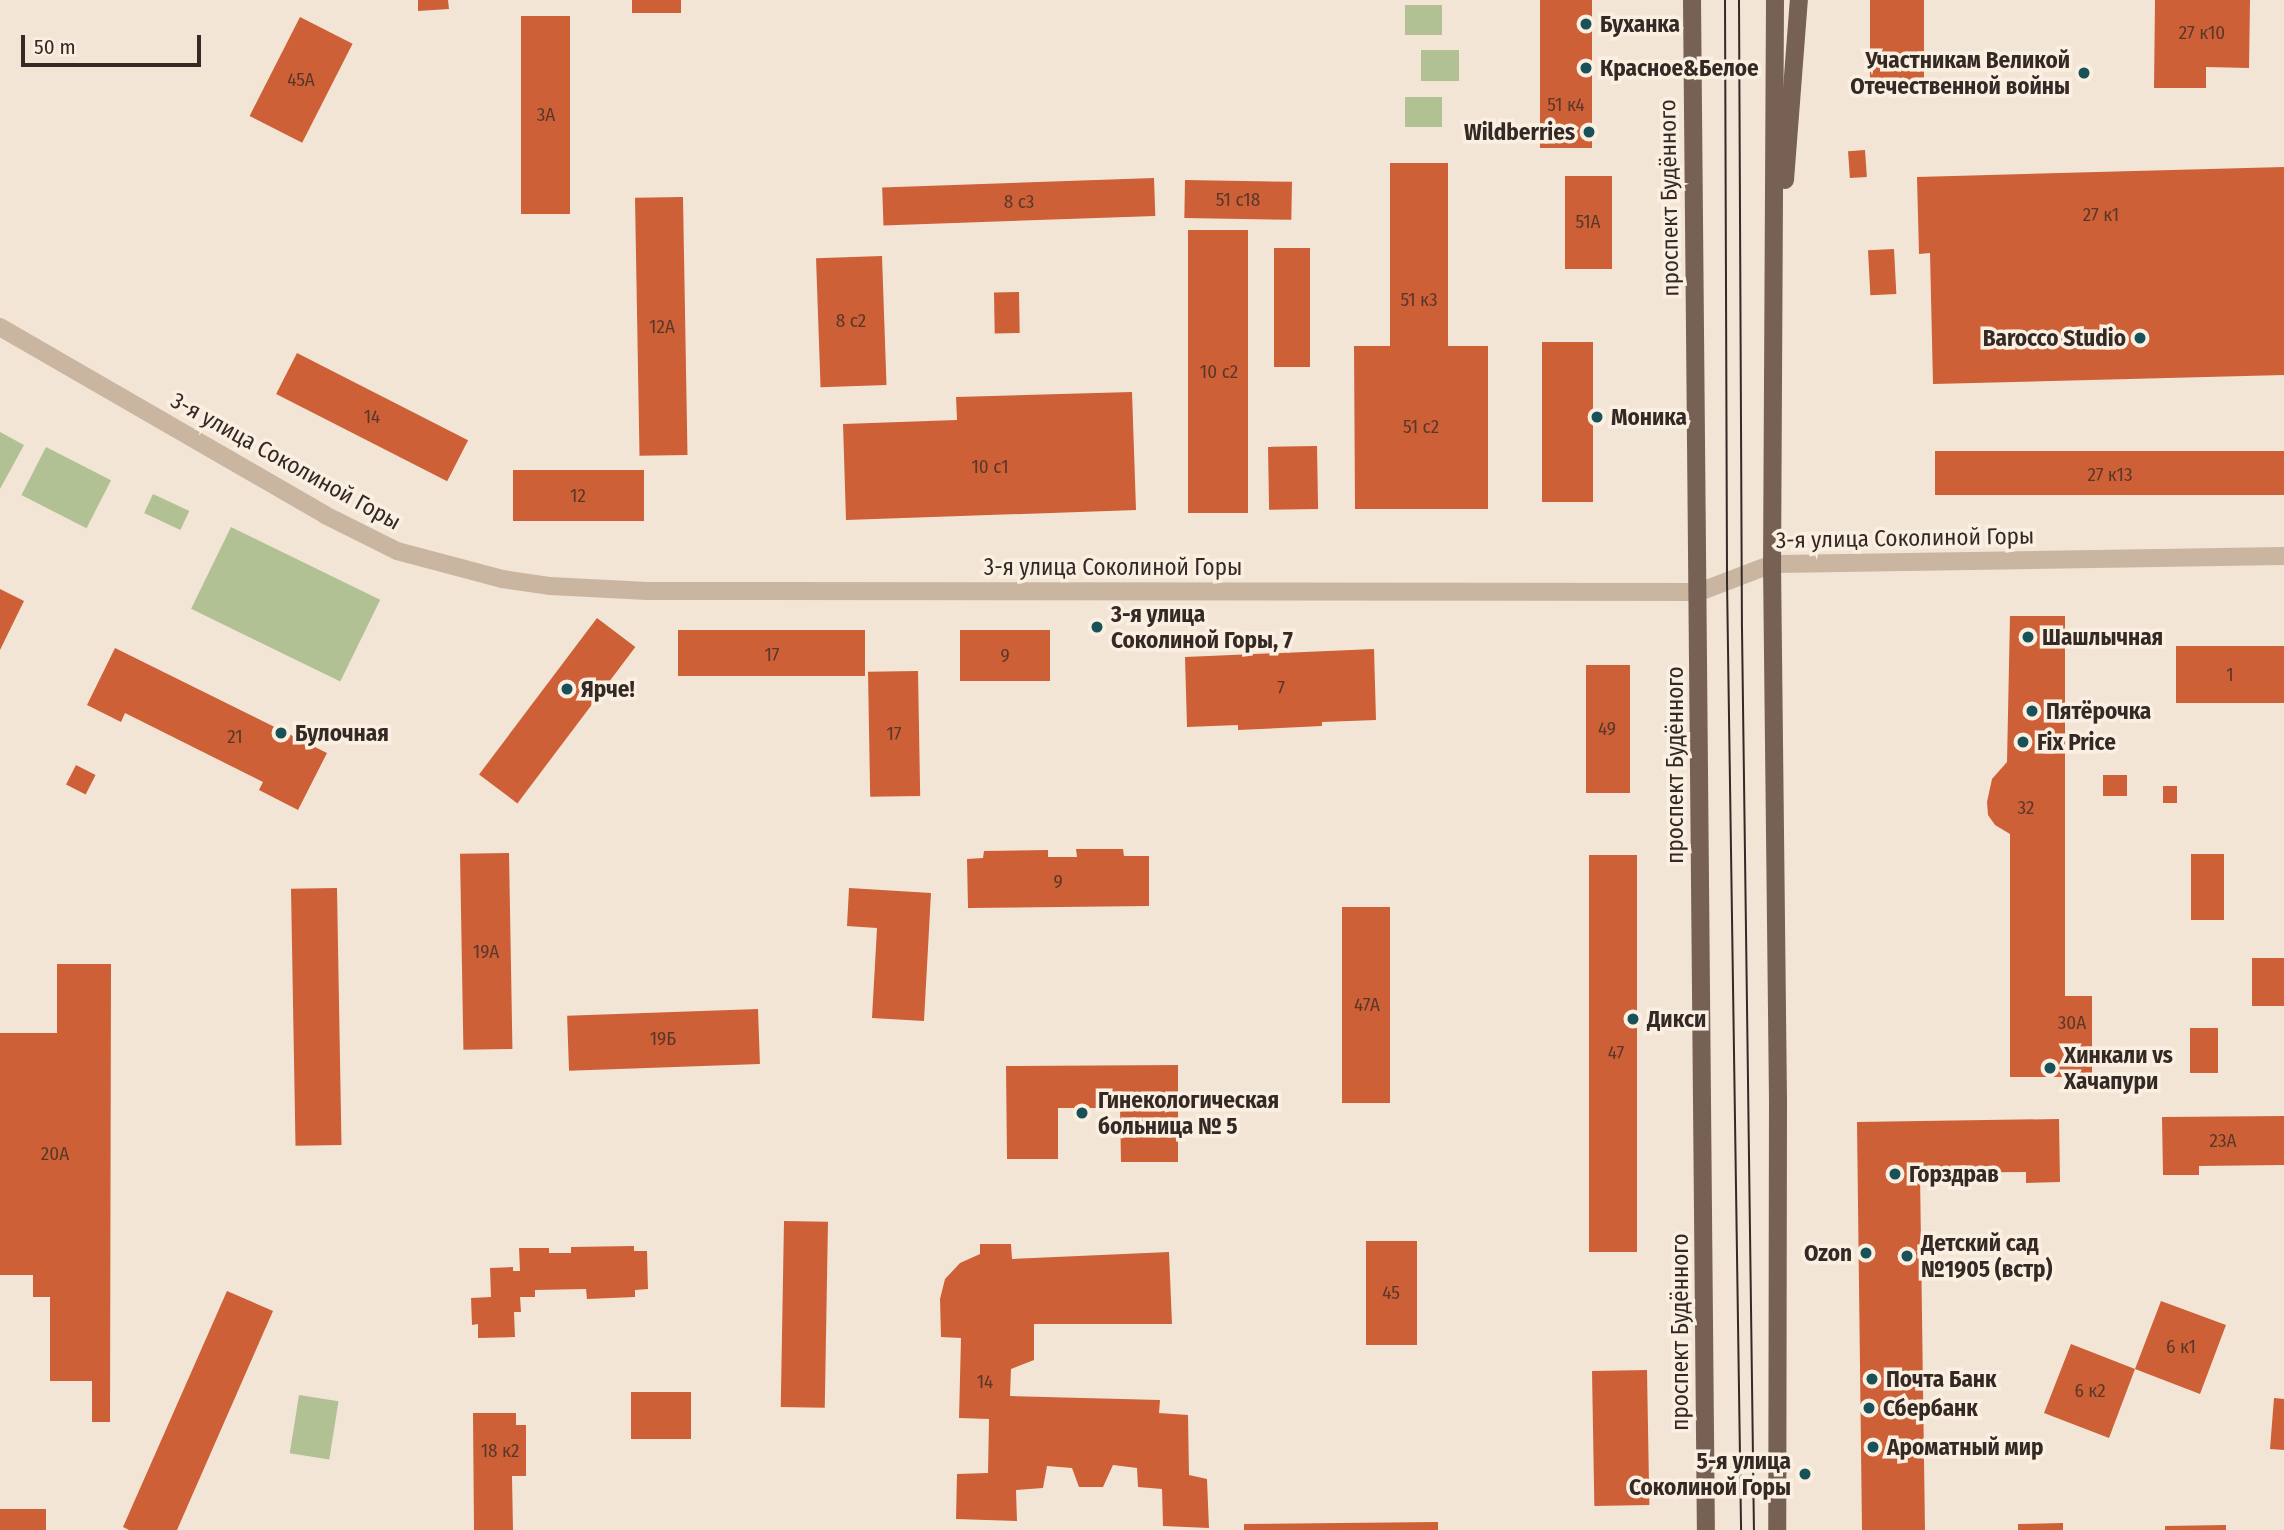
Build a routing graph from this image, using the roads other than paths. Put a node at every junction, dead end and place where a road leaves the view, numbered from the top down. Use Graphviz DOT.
graph roads {
  1 [pos="1692,0"];
  2 [pos="1775,0"];
  3 [pos="1799,0"];
  4 [pos="1776,274"];
  5 [pos="0,327"];
  6 [pos="2284,556"];
  7 [pos="1772,564"];
  8 [pos="1699,592"];
  9 [pos="1706,1530"];
  10 [pos="1777,1530"];
  1 -- 8 [label="main road, проспект Будённого"];
  2 -- 4 [label="main road"];
  3 -- 4 [label="main road"];
  4 -- 7 [label="main road"];
  5 -- 8 [label="street, 3-я улица Соколиной Горы"];
  6 -- 7 [label="street, 3-я улица Соколиной Горы"];
  7 -- 8 [label="street, 3-я улица Соколиной Горы"];
  7 -- 10 [label="main road"];
  8 -- 9 [label="main road, проспект Будённого"];
}
